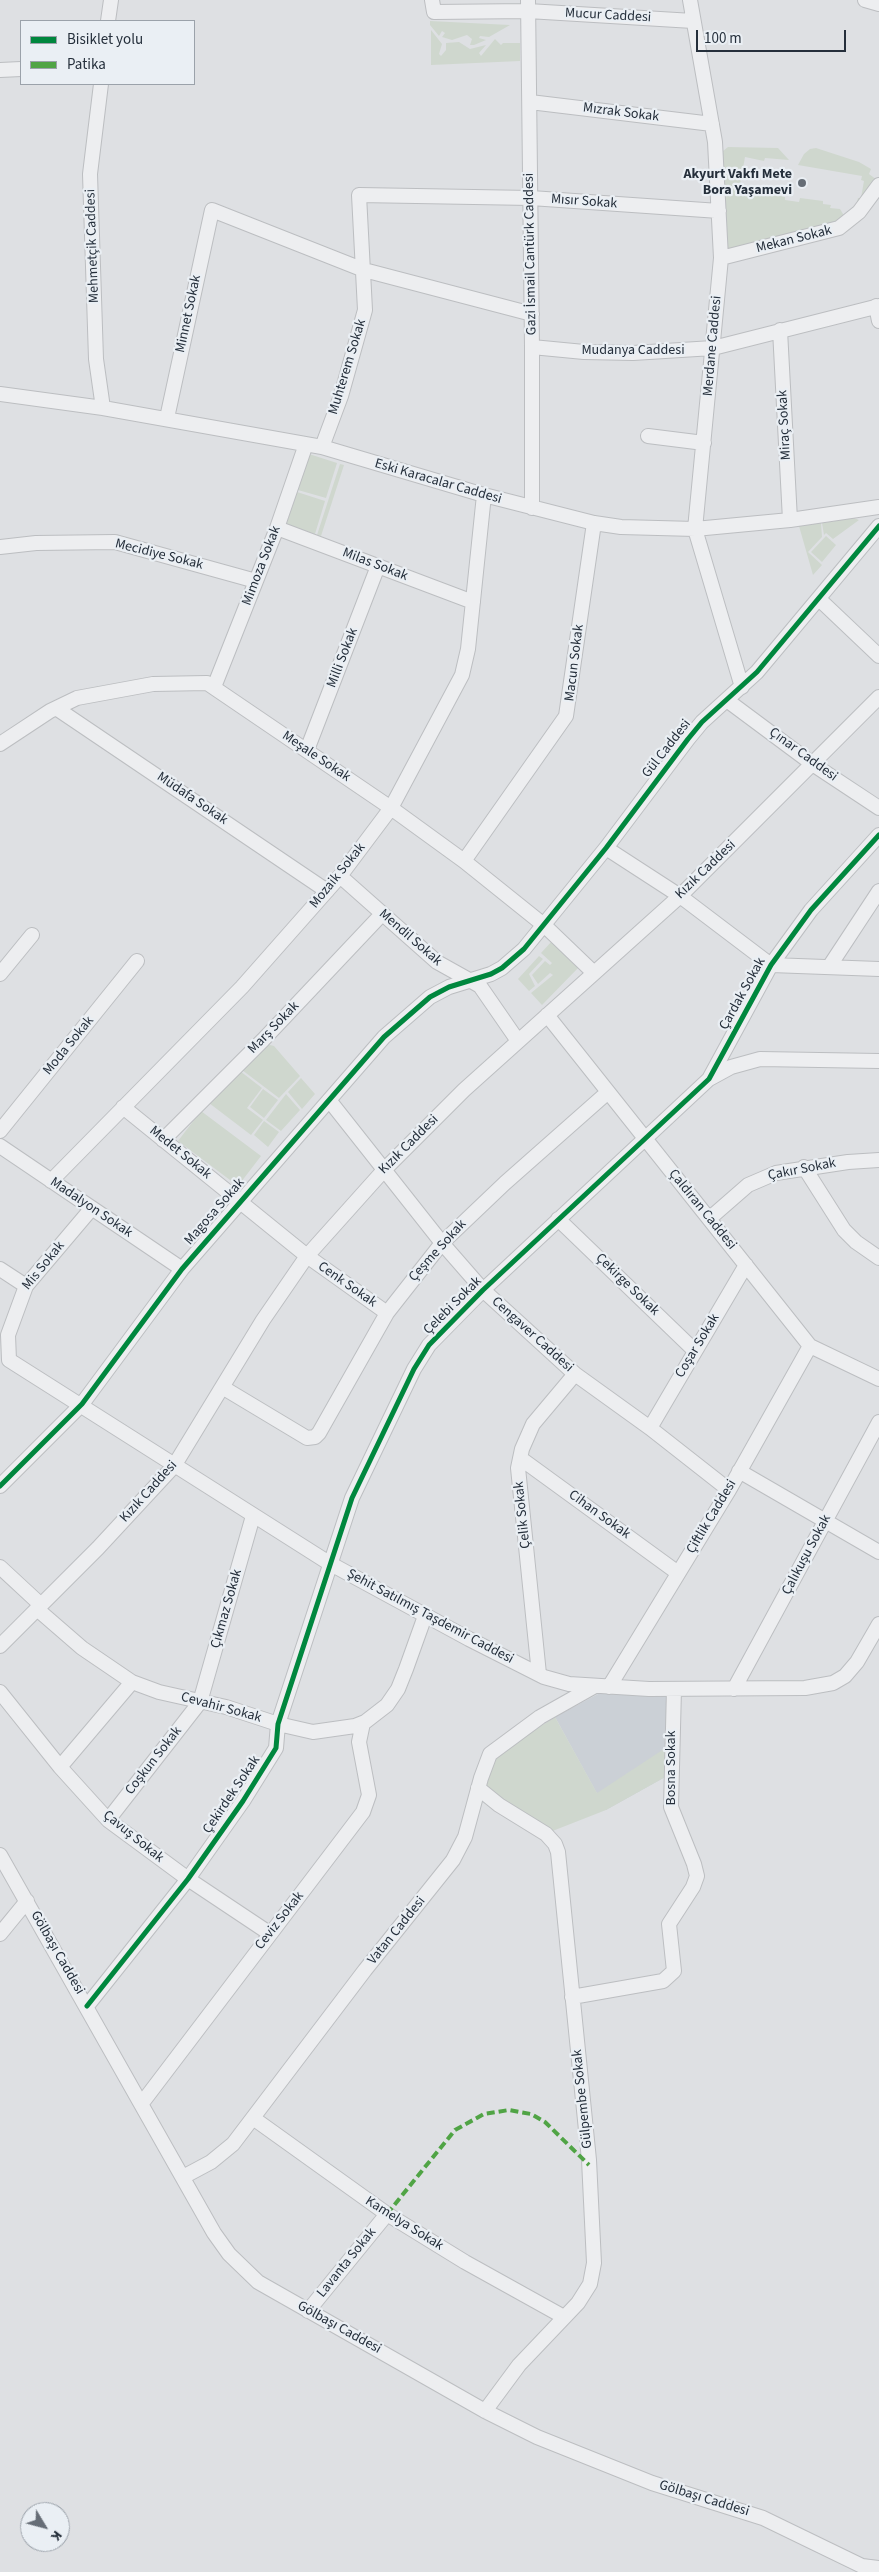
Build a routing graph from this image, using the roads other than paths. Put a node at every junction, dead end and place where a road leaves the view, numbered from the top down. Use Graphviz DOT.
graph roads {
  1 [pos="111,0"];
  2 [pos="690,0"];
  3 [pos="864,0"];
  4 [pos="879,4"];
  5 [pos="433,6"];
  6 [pos="528,6"];
  7 [pos="108,20"];
  8 [pos="693,21"];
  9 [pos="20,69"];
  10 [pos="0,70"];
  11 [pos="101,85"];
  12 [pos="530,102"];
  13 [pos="712,124"];
  14 [pos="879,185"];
  15 [pos="359,195"];
  16 [pos="531,198"];
  17 [pos="719,211"];
  18 [pos="721,258"];
  19 [pos="364,270"];
  20 [pos="877,306"];
  21 [pos="532,314"];
  22 [pos="879,321"];
  23 [pos="780,330"];
  24 [pos="532,347"];
  25 [pos="713,348"];
  26 [pos="0,394"];
  27 [pos="103,408"];
  28 [pos="167,418"];
  29 [pos="648,436"];
  30 [pos="704,443"];
  31 [pos="306,444"];
  32 [pos="322,447"];
  33 [pos="484,496"];
  34 [pos="879,507"];
  35 [pos="532,508"];
  36 [pos="790,520"];
  37 [pos="594,523"];
  38 [pos="879,526"];
  39 [pos="278,528"];
  40 [pos="695,529"];
  41 [pos="0,547"];
  42 [pos="378,566"];
  43 [pos="256,581"];
  44 [pos="819,599"];
  45 [pos="473,602"];
  46 [pos="879,656"];
  47 [pos="214,687"];
  48 [pos="742,687"];
  49 [pos="879,697"];
  50 [pos="728,701"];
  51 [pos="56,708"];
  52 [pos="0,744"];
  53 [pos="307,750"];
  54 [pos="814,765"];
  55 [pos="391,808"];
  56 [pos="879,808"];
  57 [pos="879,835"];
  58 [pos="606,848"];
  59 [pos="464,861"];
  60 [pos="340,876"];
  61 [pos="327,891"];
  62 [pos="879,891"];
  63 [pos="680,896"];
  64 [pos="382,914"];
  65 [pos="544,926"];
  66 [pos="32,935"];
  67 [pos="137,961"];
  68 [pos="771,964"];
  69 [pos="829,967"];
  70 [pos="879,968"];
  71 [pos="594,973"];
  72 [pos="0,974"];
  73 [pos="472,981"];
  74 [pos="547,1015"];
  75 [pos="518,1041"];
  76 [pos="879,1061"];
  77 [pos="709,1079"];
  78 [pos="608,1092"];
  79 [pos="329,1100"];
  80 [pos="123,1108"];
  81 [pos="0,1131"];
  82 [pos="644,1137"];
  83 [pos="163,1140"];
  84 [pos="0,1146"];
  85 [pos="879,1160"];
  86 [pos="804,1167"];
  87 [pos="384,1170"];
  88 [pos="51,1180"];
  89 [pos="239,1201"];
  90 [pos="92,1208"];
  91 [pos="558,1219"];
  92 [pos="709,1219"];
  93 [pos="442,1243"];
  94 [pos="307,1256"];
  95 [pos="879,1258"];
  96 [pos="746,1265"];
  97 [pos="0,1269"];
  98 [pos="182,1269"];
  99 [pos="26,1286"];
  100 [pos="483,1290"];
  101 [pos="387,1313"];
  102 [pos="810,1346"];
  103 [pos="695,1351"];
  104 [pos="9,1360"];
  105 [pos="575,1374"];
  106 [pos="879,1379"];
  107 [pos="222,1387"];
  108 [pos="82,1404"];
  109 [pos="879,1422"];
  110 [pos="650,1428"];
  111 [pos="520,1458"];
  112 [pos="174,1466"];
  113 [pos="739,1471"];
  114 [pos="0,1486"];
  115 [pos="729,1490"];
  116 [pos="253,1516"];
  117 [pos="824,1522"];
  118 [pos="879,1552"];
  119 [pos="329,1563"];
  120 [pos="0,1567"];
  121 [pos="678,1573"];
  122 [pos="39,1607"];
  123 [pos="425,1616"];
  124 [pos="879,1624"];
  125 [pos="0,1646"];
  126 [pos="538,1674"];
  127 [pos="132,1682"];
  128 [pos="602,1686"];
  129 [pos="674,1689"];
  130 [pos="734,1689"];
  131 [pos="0,1692"];
  132 [pos="200,1702"];
  133 [pos="363,1723"];
  134 [pos="278,1724"];
  135 [pos="60,1768"];
  136 [pos="478,1788"];
  137 [pos="108,1820"];
  138 [pos="0,1854"];
  139 [pos="188,1879"];
  140 [pos="28,1901"];
  141 [pos="269,1933"];
  142 [pos="0,1934"];
  143 [pos="572,1997"];
  144 [pos="87,2006"];
  145 [pos="142,2103"];
  146 [pos="253,2118"];
  147 [pos="183,2177"];
  148 [pos="387,2214"];
  149 [pos="308,2311"];
  150 [pos="564,2317"];
  151 [pos="485,2411"];
  152 [pos="879,2568"];
  153 [pos="860,2569"];
  1 -- 7 [label="street"];
  2 -- 8 [label="street, Merdane Caddesi"];
  3 -- 4 [label="street"];
  5 -- 6 [label="street, Mucur Caddesi"];
  6 -- 8 [label="street, Mucur Caddesi"];
  6 -- 12 [label="street, Gazi İsmail Cantürk Caddesi"];
  8 -- 13 [label="street, Merdane Caddesi"];
  9 -- 10 [label="street"];
  11 -- 27 [label="street, Mehmetçik Caddesi"];
  12 -- 13 [label="street, Mızrak Sokak"];
  12 -- 16 [label="street, Gazi İsmail Cantürk Caddesi"];
  13 -- 17 [label="street, Merdane Caddesi"];
  14 -- 18 [label="street, Mekan Sokak"];
  15 -- 16 [label="street, Mısır Sokak"];
  15 -- 19 [label="street, Muhterem Sokak"];
  16 -- 17 [label="street, Mısır Sokak"];
  16 -- 21 [label="street, Gazi İsmail Cantürk Caddesi"];
  17 -- 18 [label="street, Merdane Caddesi"];
  18 -- 25 [label="street, Merdane Caddesi"];
  19 -- 21 [label="street"];
  19 -- 28 [label="street, Minnet Sokak"];
  19 -- 32 [label="street, Muhterem Sokak"];
  20 -- 22 [label="street"];
  20 -- 23 [label="street, Mudanya Caddesi"];
  21 -- 24 [label="street, Gazi İsmail Cantürk Caddesi"];
  23 -- 25 [label="street, Mudanya Caddesi"];
  23 -- 36 [label="street, Miraç Sokak"];
  24 -- 25 [label="street, Mudanya Caddesi"];
  24 -- 35 [label="street, Gazi İsmail Cantürk Caddesi"];
  25 -- 30 [label="street, Merdane Caddesi"];
  26 -- 27 [label="street, Eski Karacalar Caddesi"];
  27 -- 28 [label="street, Eski Karacalar Caddesi"];
  28 -- 31 [label="street, Eski Karacalar Caddesi"];
  29 -- 30 [label="street"];
  30 -- 40 [label="street, Merdane Caddesi"];
  31 -- 32 [label="street, Eski Karacalar Caddesi"];
  31 -- 39 [label="street, Mimoza Sokak"];
  32 -- 33 [label="street, Eski Karacalar Caddesi"];
  33 -- 35 [label="street, Eski Karacalar Caddesi"];
  33 -- 45 [label="street, Mozaik Sokak"];
  34 -- 36 [label="street, Eski Karacalar Caddesi"];
  35 -- 37 [label="street, Eski Karacalar Caddesi"];
  36 -- 40 [label="street, Eski Karacalar Caddesi"];
  37 -- 40 [label="street, Eski Karacalar Caddesi"];
  37 -- 59 [label="street, Macun Sokak"];
  38 -- 44 [label="street, Gül Caddesi"];
  39 -- 42 [label="street, Milas Sokak"];
  39 -- 43 [label="street, Mimoza Sokak"];
  40 -- 48 [label="street, Merdane Caddesi"];
  41 -- 43 [label="street, Mecidiye Sokak"];
  42 -- 45 [label="street, Milas Sokak"];
  42 -- 53 [label="street, Milli Sokak"];
  43 -- 47 [label="street, Mimoza Sokak"];
  44 -- 46 [label="street"];
  44 -- 48 [label="street, Gül Caddesi"];
  45 -- 55 [label="street, Mozaik Sokak"];
  47 -- 51 [label="street, Meşale Sokak"];
  47 -- 53 [label="street, Meşale Sokak"];
  48 -- 50 [label="street, Gül Caddesi"];
  49 -- 54 [label="street, Kızık Caddesi"];
  50 -- 54 [label="street, Çınar Caddesi"];
  50 -- 58 [label="street, Gül Caddesi"];
  51 -- 52 [label="street, Meşale Sokak"];
  51 -- 61 [label="street, Müdafa Sokak"];
  53 -- 55 [label="street, Meşale Sokak"];
  54 -- 56 [label="street, Çınar Caddesi"];
  54 -- 63 [label="street, Kızık Caddesi"];
  55 -- 59 [label="street, Meşale Sokak"];
  55 -- 60 [label="street, Mozaik Sokak"];
  57 -- 68 [label="street, Çardak Sokak"];
  58 -- 63 [label="street"];
  58 -- 65 [label="street, Gül Caddesi"];
  59 -- 65 [label="street, Meşale Sokak"];
  60 -- 61 [label="street, Mozaik Sokak"];
  60 -- 64 [label="street, Mendil Sokak"];
  61 -- 80 [label="street, Mozaik Sokak"];
  62 -- 69 [label="street"];
  63 -- 68 [label="street"];
  63 -- 71 [label="street, Kızık Caddesi"];
  64 -- 73 [label="street, Mendil Sokak"];
  64 -- 83 [label="street, Marş Sokak"];
  65 -- 71 [label="street, Meşale Sokak"];
  65 -- 73 [label="street, Gül Caddesi"];
  66 -- 72 [label="street"];
  67 -- 81 [label="street, Moda Sokak"];
  68 -- 69 [label="street"];
  68 -- 77 [label="street, Çardak Sokak"];
  69 -- 70 [label="street"];
  71 -- 74 [label="street, Kızık Caddesi"];
  73 -- 75 [label="street, Mendil Sokak"];
  73 -- 79 [label="street, Magosa Sokak"];
  74 -- 75 [label="street, Kızık Caddesi"];
  74 -- 78 [label="street, Çaldıran Caddesi"];
  75 -- 87 [label="street, Kızık Caddesi"];
  76 -- 77 [label="street"];
  77 -- 82 [label="street, Çardak Sokak"];
  78 -- 82 [label="street, Çaldıran Caddesi"];
  78 -- 93 [label="street, Çeşme Sokak"];
  79 -- 87 [label="street, Cengaver Caddesi"];
  79 -- 89 [label="street, Magosa Sokak"];
  80 -- 83 [label="street, Medet Sokak"];
  80 -- 88 [label="street, Mozaik Sokak"];
  82 -- 91 [label="street, Çelebi Sokak"];
  82 -- 92 [label="street, Çaldıran Caddesi"];
  83 -- 89 [label="street, Medet Sokak"];
  84 -- 88 [label="street, Madalyon Sokak"];
  85 -- 86 [label="street, Çakır Sokak"];
  86 -- 92 [label="street, Çakır Sokak"];
  86 -- 95 [label="street"];
  87 -- 93 [label="street, Cengaver Caddesi"];
  87 -- 94 [label="street, Kızık Caddesi"];
  88 -- 90 [label="street, Madalyon Sokak"];
  89 -- 94 [label="street, Medet Sokak"];
  89 -- 98 [label="street, Magosa Sokak"];
  90 -- 98 [label="street, Madalyon Sokak"];
  90 -- 99 [label="street, Mis Sokak"];
  91 -- 100 [label="street, Çelebi Sokak"];
  91 -- 103 [label="street, Çekirge Sokak"];
  92 -- 96 [label="street, Çaldıran Caddesi"];
  93 -- 100 [label="street, Cengaver Caddesi"];
  93 -- 101 [label="street, Çeşme Sokak"];
  94 -- 101 [label="street, Cenk Sokak"];
  94 -- 107 [label="street, Kızık Caddesi"];
  96 -- 102 [label="street, Çaldıran Caddesi"];
  96 -- 103 [label="street, Coşar Sokak"];
  97 -- 99 [label="street"];
  98 -- 108 [label="street, Magosa Sokak"];
  99 -- 104 [label="street, Mis Sokak"];
  100 -- 105 [label="street, Cengaver Caddesi"];
  100 -- 119 [label="street, Çelebi Sokak"];
  101 -- 107 [label="street, Çeşme Sokak"];
  102 -- 106 [label="street, Çaldıran Caddesi"];
  102 -- 113 [label="street, Çiftlik Caddesi"];
  103 -- 110 [label="street, Coşar Sokak"];
  104 -- 108 [label="street, Şehit Satılmış Taşdemir Caddesi"];
  105 -- 110 [label="street, Cengaver Caddesi"];
  105 -- 111 [label="street, Çelik Sokak"];
  107 -- 112 [label="street, Kızık Caddesi"];
  108 -- 112 [label="street, Şehit Satılmış Taşdemir Caddesi"];
  108 -- 114 [label="street, Magosa Sokak"];
  109 -- 117 [label="street, Çalıkuşu Sokak"];
  110 -- 115 [label="street, Cengaver Caddesi"];
  111 -- 121 [label="street, Cihan Sokak"];
  111 -- 126 [label="street, Çelik Sokak"];
  112 -- 116 [label="street, Şehit Satılmış Taşdemir Caddesi"];
  112 -- 122 [label="street, Kızık Caddesi"];
  113 -- 115 [label="street, Çiftlik Caddesi"];
  113 -- 117 [label="street"];
  115 -- 121 [label="street, Çiftlik Caddesi"];
  116 -- 119 [label="street, Şehit Satılmış Taşdemir Caddesi"];
  116 -- 132 [label="street, Çıkmaz Sokak"];
  117 -- 118 [label="street"];
  117 -- 130 [label="street, Çalıkuşu Sokak"];
  119 -- 123 [label="street, Şehit Satılmış Taşdemir Caddesi"];
  119 -- 134 [label="street, Çekirdek Sokak"];
  120 -- 122 [label="street, Cevahir Sokak"];
  121 -- 128 [label="street, Çiftlik Caddesi"];
  122 -- 125 [label="street, Kızık Caddesi"];
  122 -- 127 [label="street, Cevahir Sokak"];
  123 -- 126 [label="street, Şehit Satılmış Taşdemir Caddesi"];
  123 -- 133 [label="street, Cevahir Sokak"];
  124 -- 130 [label="street, Şehit Satılmış Taşdemir Caddesi"];
  126 -- 128 [label="street, Şehit Satılmış Taşdemir Caddesi"];
  127 -- 132 [label="street, Cevahir Sokak"];
  127 -- 135 [label="street"];
  128 -- 129 [label="street, Şehit Satılmış Taşdemir Caddesi"];
  128 -- 136 [label="street, Vatan Caddesi"];
  129 -- 130 [label="street, Şehit Satılmış Taşdemir Caddesi"];
  129 -- 143 [label="street, Bosna Sokak"];
  131 -- 135 [label="street, Çavuş Sokak"];
  132 -- 134 [label="street, Cevahir Sokak"];
  132 -- 137 [label="street, Coşkun Sokak"];
  133 -- 134 [label="street, Cevahir Sokak"];
  133 -- 141 [label="street, Ceviz Sokak"];
  134 -- 139 [label="street, Çekirdek Sokak"];
  135 -- 137 [label="street, Çavuş Sokak"];
  136 -- 143 [label="street, Gülpembe Sokak"];
  136 -- 146 [label="street, Vatan Caddesi"];
  137 -- 139 [label="street, Çavuş Sokak"];
  138 -- 140 [label="street, Gölbaşı Caddesi"];
  139 -- 141 [label="street, Çavuş Sokak"];
  139 -- 144 [label="street, Çekirdek Sokak"];
  140 -- 142 [label="street"];
  140 -- 144 [label="street, Gölbaşı Caddesi"];
  141 -- 145 [label="street, Ceviz Sokak"];
  143 -- 150 [label="street, Gülpembe Sokak"];
  144 -- 145 [label="street, Gölbaşı Caddesi"];
  145 -- 147 [label="street, Gölbaşı Caddesi"];
  146 -- 147 [label="street, Vatan Caddesi"];
  146 -- 148 [label="street, Kamelya Sokak"];
  147 -- 149 [label="street, Gölbaşı Caddesi"];
  148 -- 149 [label="street, Lavanta Sokak"];
  148 -- 150 [label="street, Kamelya Sokak"];
  149 -- 151 [label="street, Gölbaşı Caddesi"];
  150 -- 151 [label="street, Gülpembe Sokak"];
  151 -- 153 [label="street, Gölbaşı Caddesi"];
  152 -- 153 [label="street, Gölbaşı Caddesi"];
}
